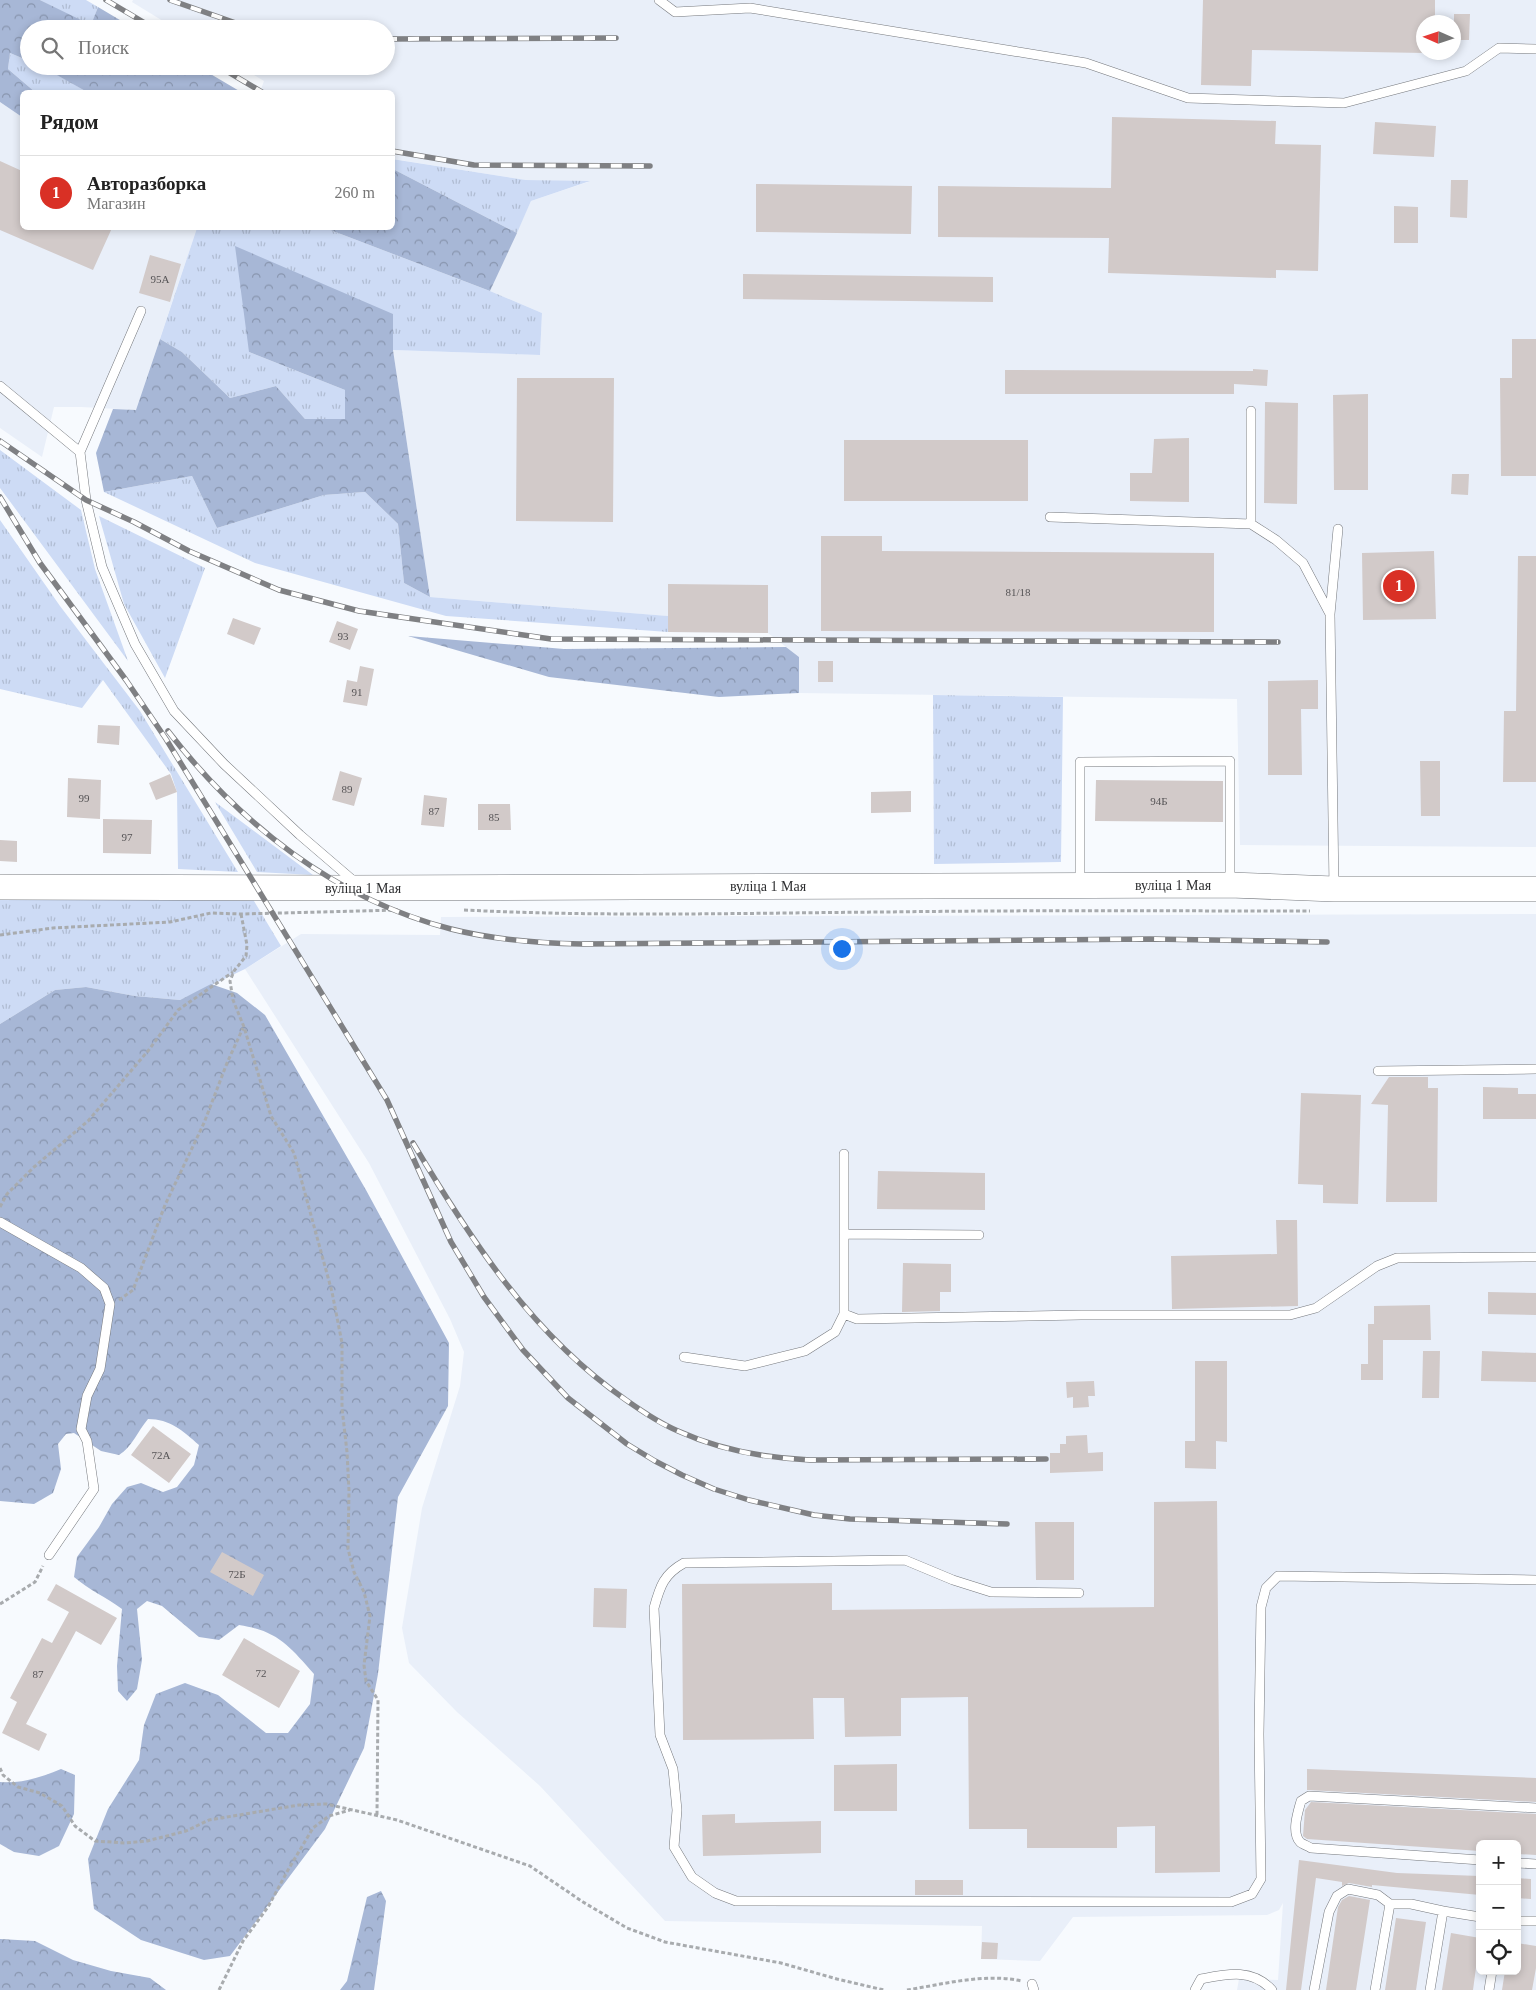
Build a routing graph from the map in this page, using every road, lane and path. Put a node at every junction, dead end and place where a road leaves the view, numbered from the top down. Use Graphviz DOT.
graph roads {
  1 [pos="659,0"];
  2 [pos="1536,49"];
  3 [pos="141,311"];
  4 [pos="0,386"];
  5 [pos="1251,411"];
  6 [pos="80,452"];
  7 [pos="1050,516"];
  8 [pos="1251,524"];
  9 [pos="1338,529"];
  10 [pos="1330,614"];
  11 [pos="1080,885"];
  12 [pos="1230,885"];
  13 [pos="0,887"];
  14 [pos="362,888"];
  15 [pos="1334,889"];
  16 [pos="1536,889"];
  17 [pos="404,908"];
  18 [pos="458,910"];
  19 [pos="1319,911"];
  20 [pos="241,914"];
  21 [pos="0,935"];
  22 [pos="234,971"];
  23 [pos="244,1027"];
  24 [pos="1536,1068"];
  25 [pos="1378,1071"];
  26 [pos="844,1154"];
  27 [pos="0,1207"];
  28 [pos="0,1222"];
  29 [pos="844,1234"];
  30 [pos="979,1235"];
  31 [pos="1536,1257"];
  32 [pos="110,1304"];
  33 [pos="844,1314"];
  34 [pos="684,1357"];
  35 [pos="49,1555"];
  36 [pos="1536,1580"];
  37 [pos="1079,1593"];
  38 [pos="0,1604"];
  39 [pos="0,1768"];
  40 [pos="1536,1808"];
  41 [pos="352,1809"];
  42 [pos="377,1815"];
  43 [pos="1476,1860"];
  44 [pos="1521,1863"];
  45 [pos="1536,1864"];
  46 [pos="1390,1904"];
  47 [pos="1442,1911"];
  48 [pos="1476,1916"];
  49 [pos="1521,1921"];
  50 [pos="1536,1921"];
  51 [pos="1491,1975"];
  52 [pos="1033,1987"];
  53 [pos="219,1990"];
  54 [pos="884,1990"];
  55 [pos="907,1990"];
  56 [pos="1194,1990"];
  57 [pos="1272,1990"];
  58 [pos="1314,1990"];
  59 [pos="1375,1990"];
  60 [pos="1430,1990"];
  61 [pos="1489,1990"];
  1 -- 2 [label="lane"];
  3 -- 6 [label="lane"];
  4 -- 6 [label="lane"];
  5 -- 8 [label="lane"];
  6 -- 14 [label="lane"];
  7 -- 8 [label="lane"];
  8 -- 10 [label="lane"];
  9 -- 10 [label="lane"];
  10 -- 15 [label="lane"];
  11 -- 12 [label="street, вуліца 1 Мая"];
  11 -- 12 [label="lane"];
  11 -- 14 [label="street, вуліца 1 Мая"];
  12 -- 15 [label="street, вуліца 1 Мая"];
  13 -- 14 [label="street, вуліца 1 Мая"];
  15 -- 16 [label="street, вуліца 1 Мая"];
  17 -- 20 [label="path"];
  18 -- 19 [label="path"];
  20 -- 21 [label="path"];
  20 -- 22 [label="path"];
  22 -- 23 [label="path"];
  22 -- 27 [label="path"];
  23 -- 32 [label="path"];
  23 -- 42 [label="path"];
  24 -- 25 [label="lane"];
  26 -- 29 [label="lane"];
  28 -- 32 [label="lane"];
  29 -- 30 [label="lane"];
  29 -- 33 [label="lane"];
  31 -- 33 [label="lane"];
  32 -- 35 [label="lane"];
  33 -- 34 [label="lane"];
  35 -- 38 [label="path"];
  36 -- 37 [label="lane"];
  39 -- 41 [label="path"];
  40 -- 43 [label="lane"];
  41 -- 42 [label="path"];
  41 -- 53 [label="path"];
  42 -- 54 [label="path"];
  44 -- 45 [label="lane"];
  46 -- 47 [label="lane"];
  46 -- 58 [label="lane"];
  46 -- 59 [label="lane"];
  47 -- 48 [label="lane"];
  47 -- 60 [label="lane"];
  49 -- 50 [label="lane"];
  51 -- 61 [label="lane"];
  52 -- 55 [label="path"];
  56 -- 57 [label="lane"];
}
